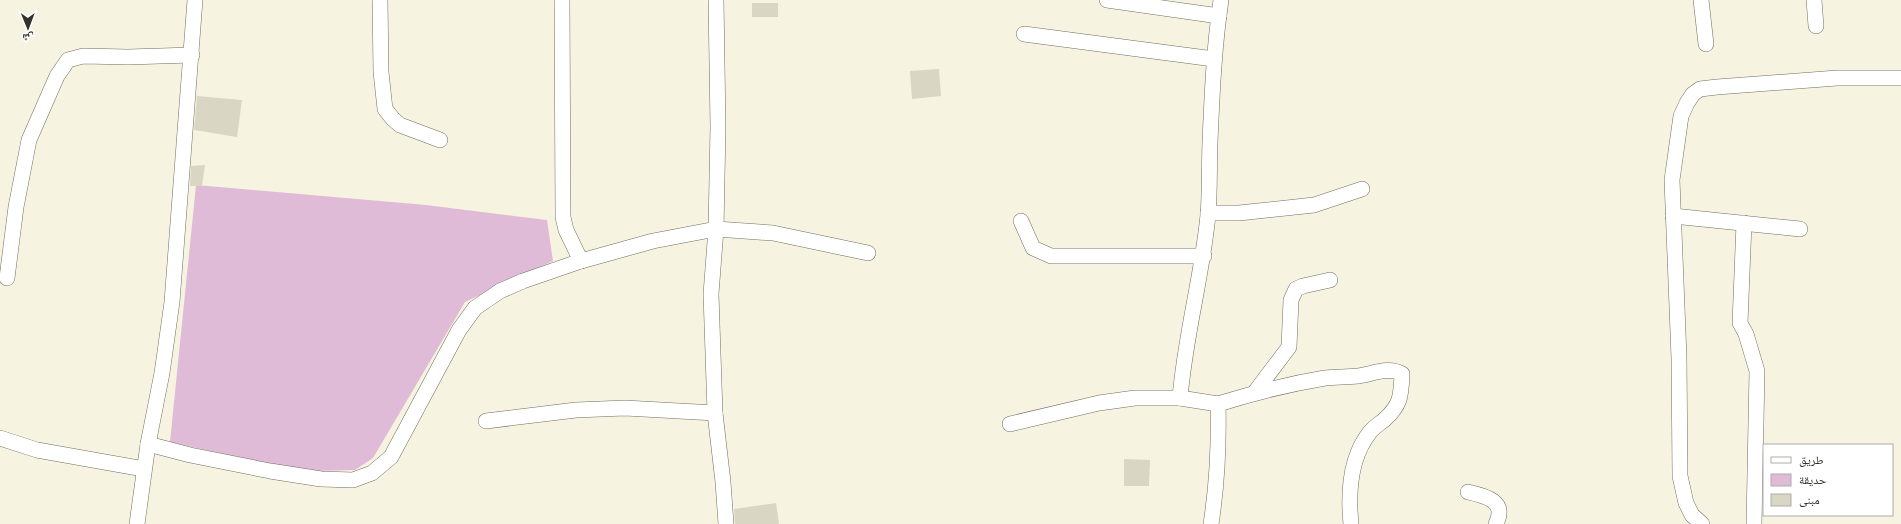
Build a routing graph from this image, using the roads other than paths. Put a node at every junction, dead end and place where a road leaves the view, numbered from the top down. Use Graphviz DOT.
graph roads {
  1 [pos="196,0"];
  2 [pos="380,0"];
  3 [pos="562,0"];
  4 [pos="716,0"];
  5 [pos="1107,0"];
  6 [pos="1221,0"];
  7 [pos="1701,0"];
  8 [pos="1814,0"];
  9 [pos="1219,16"];
  10 [pos="1816,26"];
  11 [pos="1024,34"];
  12 [pos="1706,44"];
  13 [pos="192,55"];
  14 [pos="1214,59"];
  15 [pos="1901,78"];
  16 [pos="440,140"];
  17 [pos="1362,189"];
  18 [pos="1208,213"];
  19 [pos="1673,216"];
  20 [pos="1021,221"];
  21 [pos="1744,223"];
  22 [pos="716,229"];
  23 [pos="1800,229"];
  24 [pos="868,252"];
  25 [pos="1204,256"];
  26 [pos="581,261"];
  27 [pos="7,278"];
  28 [pos="1330,280"];
  29 [pos="1255,392"];
  30 [pos="1180,398"];
  31 [pos="1218,404"];
  32 [pos="715,413"];
  33 [pos="486,421"];
  34 [pos="1010,424"];
  35 [pos="0,438"];
  36 [pos="148,444"];
  37 [pos="144,468"];
  38 [pos="1468,492"];
  39 [pos="137,524"];
  40 [pos="726,524"];
  41 [pos="1211,524"];
  42 [pos="1351,524"];
  43 [pos="1496,524"];
  44 [pos="1702,524"];
  45 [pos="1754,524"];
  1 -- 13 [label="street"];
  2 -- 16 [label="street"];
  3 -- 26 [label="street"];
  4 -- 22 [label="street"];
  5 -- 9 [label="street"];
  6 -- 9 [label="street"];
  7 -- 12 [label="street"];
  8 -- 10 [label="street"];
  9 -- 14 [label="street"];
  11 -- 14 [label="street"];
  13 -- 27 [label="street"];
  13 -- 36 [label="street"];
  14 -- 18 [label="street"];
  15 -- 19 [label="street"];
  17 -- 18 [label="street"];
  18 -- 25 [label="street"];
  19 -- 21 [label="street"];
  19 -- 44 [label="street"];
  20 -- 25 [label="street"];
  21 -- 23 [label="street"];
  21 -- 45 [label="street"];
  22 -- 24 [label="street"];
  22 -- 26 [label="street"];
  22 -- 32 [label="street"];
  25 -- 30 [label="street"];
  26 -- 36 [label="street"];
  28 -- 29 [label="street"];
  29 -- 31 [label="street"];
  29 -- 42 [label="street"];
  30 -- 31 [label="street"];
  30 -- 34 [label="street"];
  31 -- 41 [label="street"];
  32 -- 33 [label="street"];
  32 -- 40 [label="street"];
  35 -- 37 [label="street"];
  36 -- 37 [label="street"];
  37 -- 39 [label="street"];
  38 -- 43 [label="street"];
}
